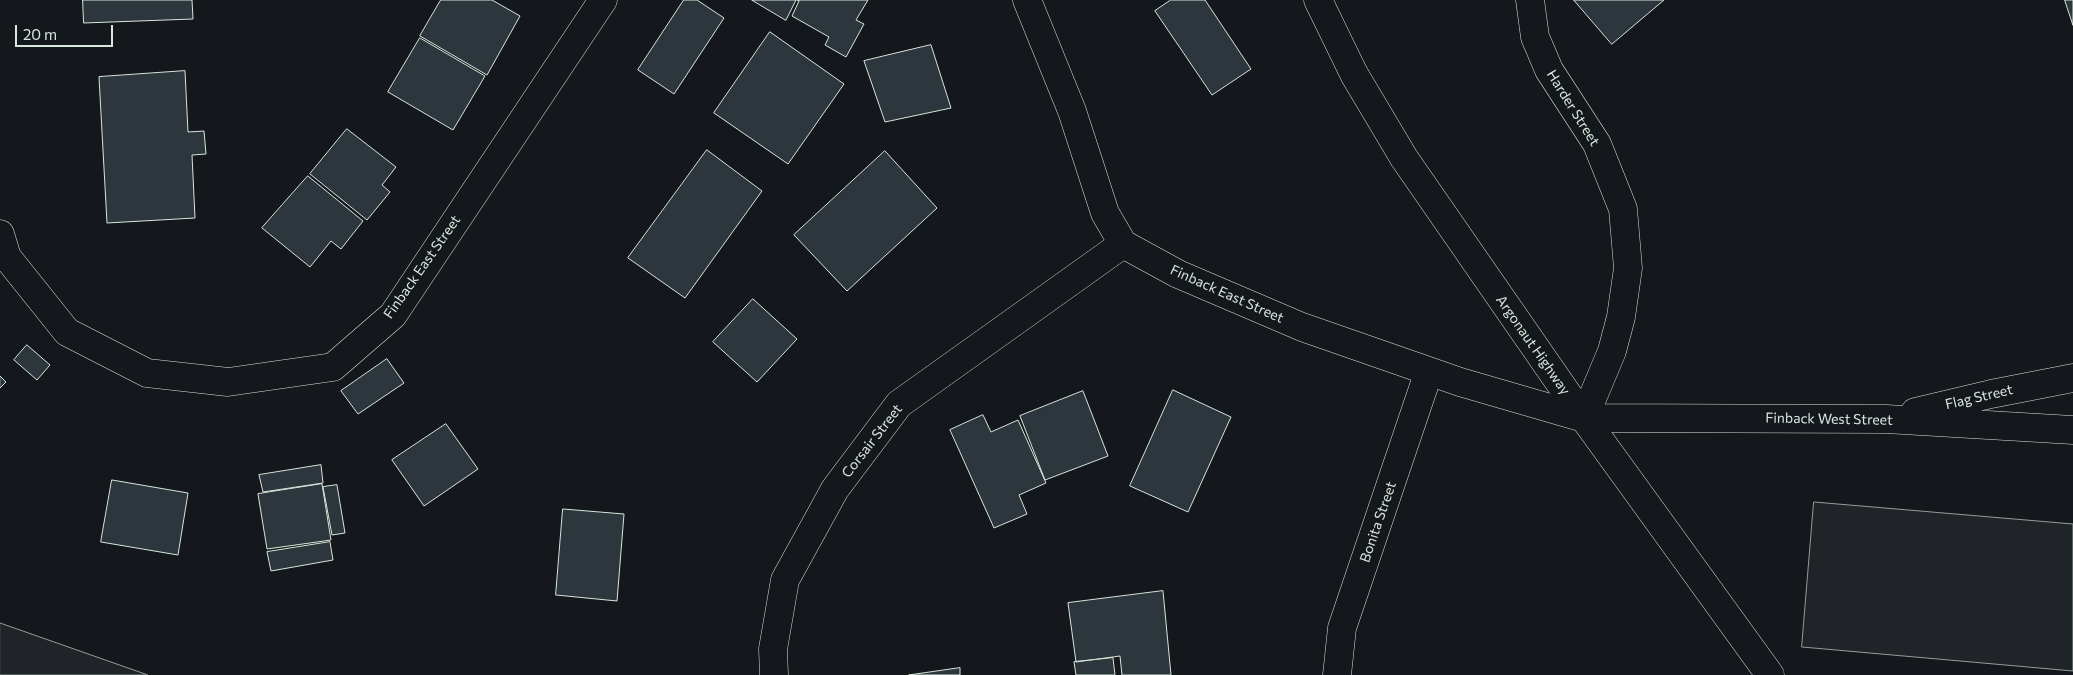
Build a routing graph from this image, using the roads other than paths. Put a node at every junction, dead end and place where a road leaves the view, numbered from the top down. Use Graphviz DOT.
graph roads {
  1 [pos="603,0"];
  2 [pos="1027,0"];
  3 [pos="1318,0"];
  4 [pos="1530,0"];
  5 [pos="0,234"];
  6 [pos="1123,244"];
  7 [pos="1430,371"];
  8 [pos="2073,378"];
  9 [pos="1584,418"];
  10 [pos="1886,419"];
  11 [pos="2073,430"];
  12 [pos="774,675"];
  13 [pos="1337,675"];
  14 [pos="1770,675"];
  1 -- 5 [label="street, Finback East Street"];
  2 -- 6 [label="street"];
  3 -- 9 [label="street, Argonaut Highway"];
  4 -- 9 [label="street, Harder Street"];
  6 -- 7 [label="street, Finback East Street"];
  6 -- 12 [label="street, Corsair Street"];
  7 -- 9 [label="street, Finback East Street"];
  7 -- 13 [label="street, Bonita Street"];
  8 -- 10 [label="street, Flag Street"];
  9 -- 10 [label="street, Finback West Street"];
  9 -- 14 [label="street, Argonaut Highway"];
  10 -- 11 [label="street, Finback West Street"];
}
